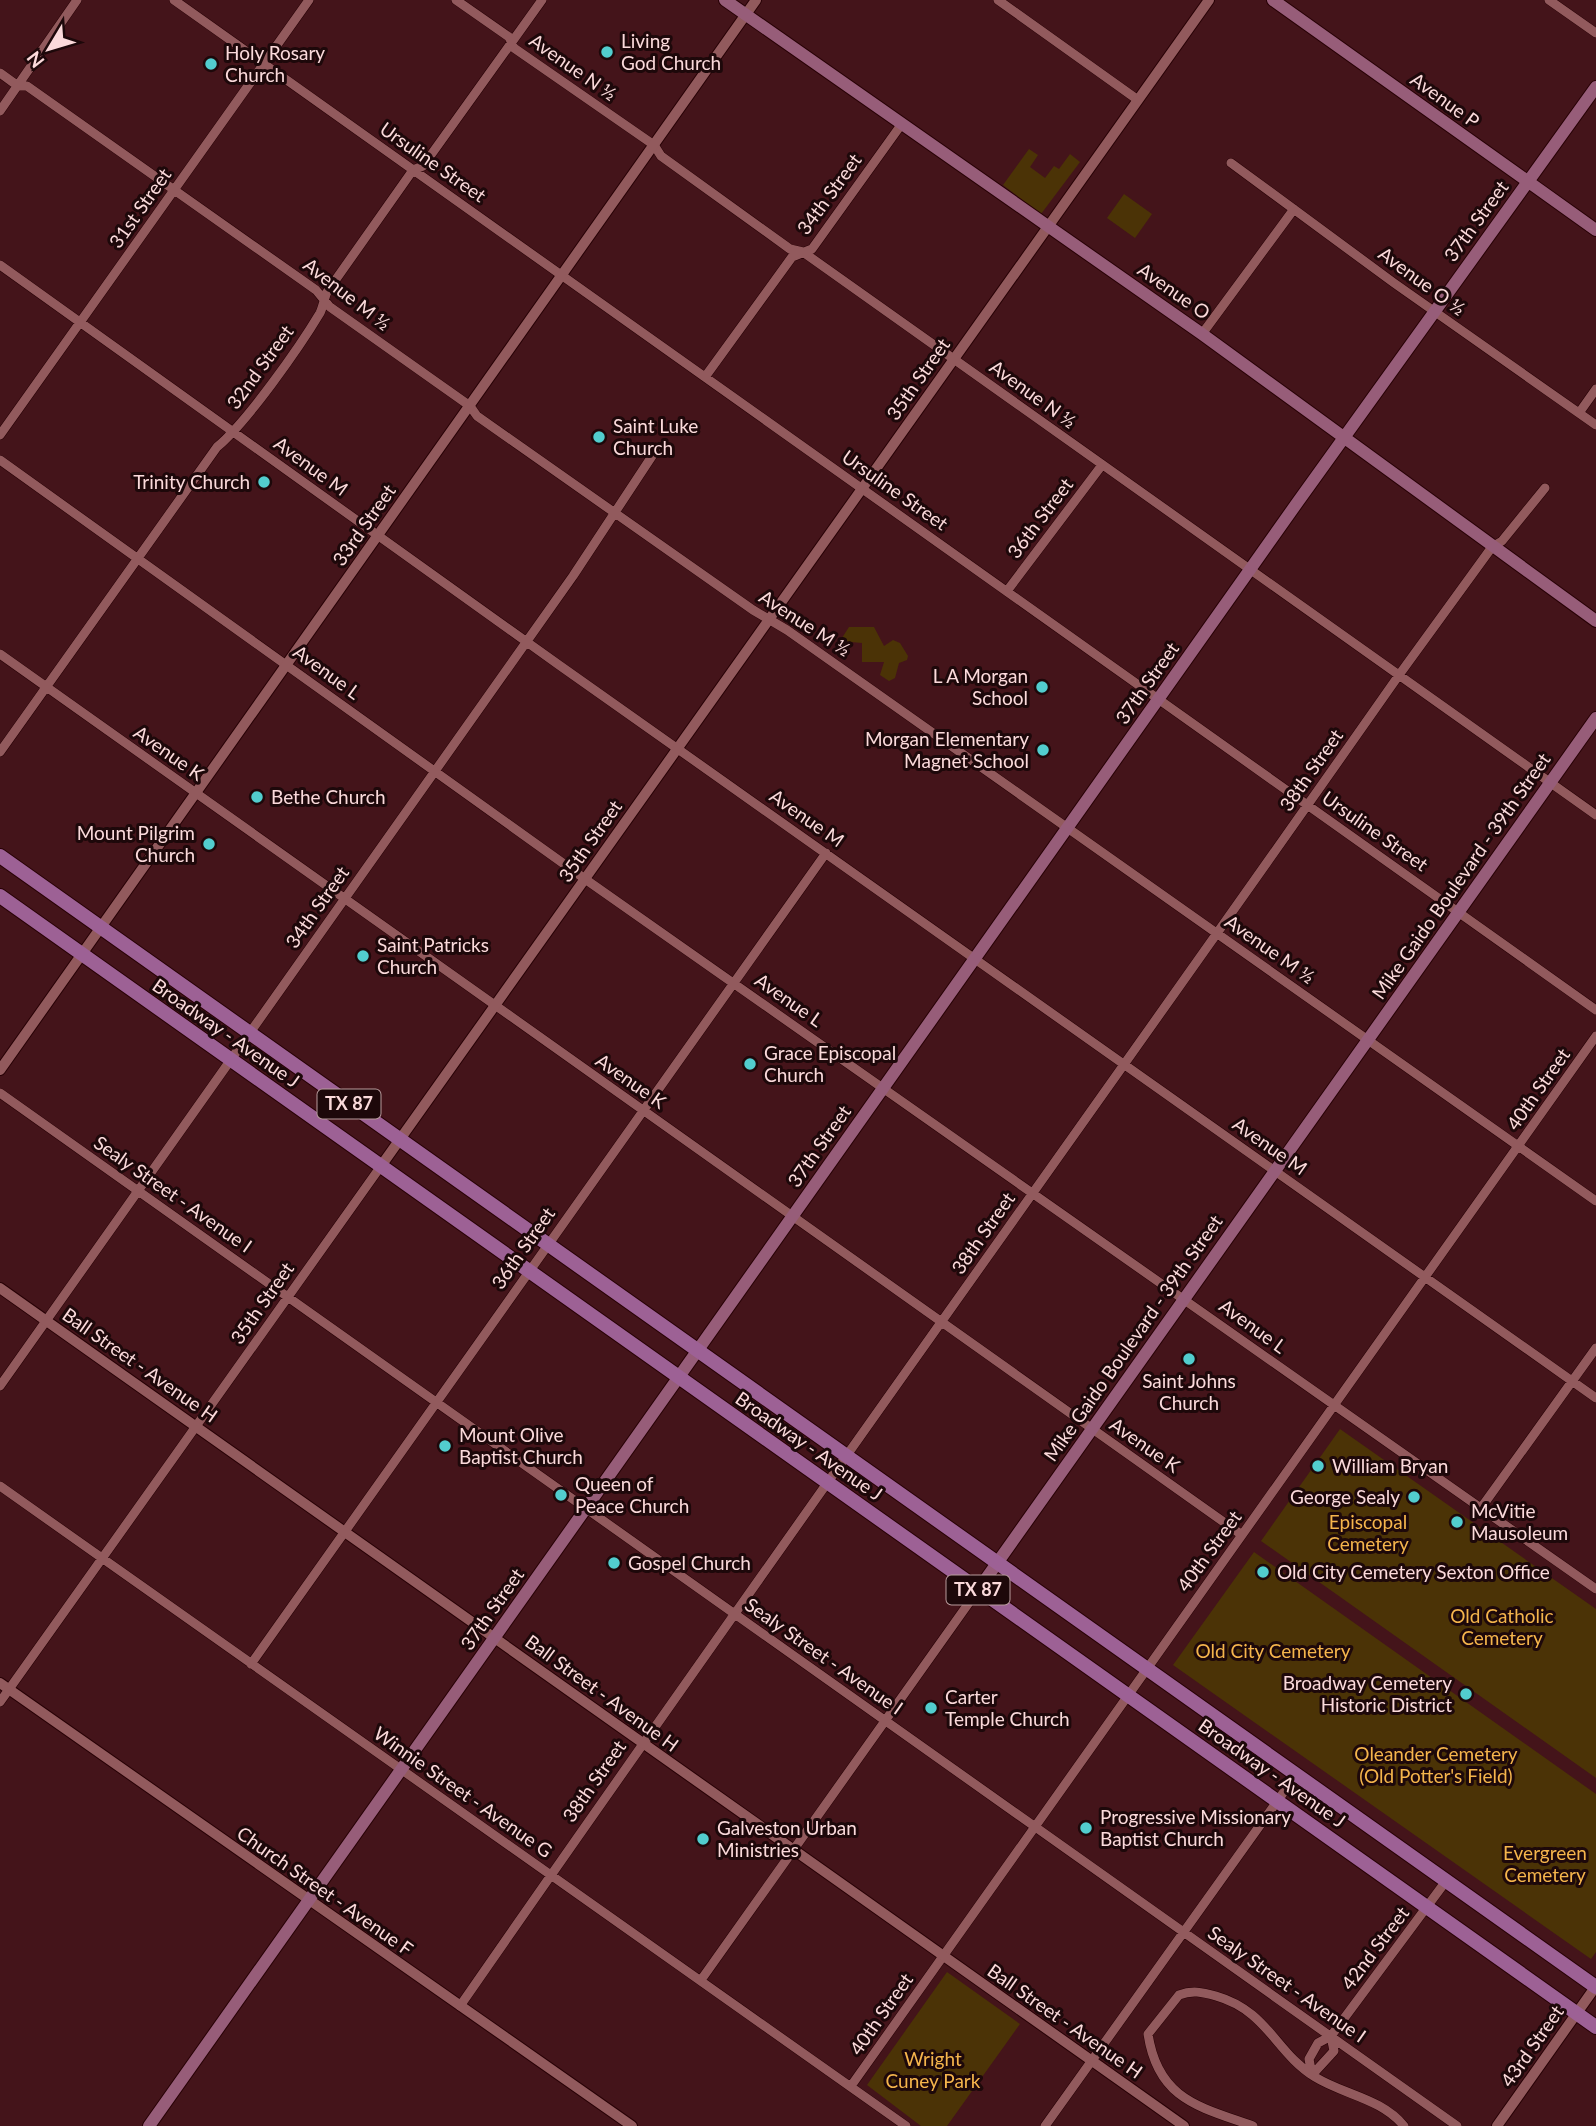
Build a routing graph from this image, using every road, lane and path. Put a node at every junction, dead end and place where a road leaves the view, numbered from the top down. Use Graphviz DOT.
graph roads {
  1 [pos="77,0"];
  2 [pos="173,0"];
  3 [pos="309,0"];
  4 [pos="456,0"];
  5 [pos="542,0"];
  6 [pos="725,0"];
  7 [pos="756,0"];
  8 [pos="998,0"];
  9 [pos="1209,0"];
  10 [pos="1273,0"];
  11 [pos="1549,0"];
  12 [pos="746,15"];
  13 [pos="1596,33"];
  14 [pos="512,42"];
  15 [pos="264,64"];
  16 [pos="0,73"];
  17 [pos="18,86"];
  18 [pos="1596,87"];
  19 [pos="1138,100"];
  20 [pos="0,111"];
  21 [pos="901,125"];
  22 [pos="654,145"];
  23 [pos="1231,163"];
  24 [pos="413,170"];
  25 [pos="1528,183"];
  26 [pos="174,190"];
  27 [pos="1294,209"];
  28 [pos="1048,227"];
  29 [pos="1596,230"];
  30 [pos="803,252"];
  31 [pos="0,265"];
  32 [pos="562,275"];
  33 [pos="324,299"];
  34 [pos="1435,312"];
  35 [pos="80,323"];
  36 [pos="1202,334"];
  37 [pos="953,359"];
  38 [pos="705,377"];
  39 [pos="1596,389"];
  40 [pos="470,406"];
  41 [pos="1579,413"];
  42 [pos="1596,425"];
  43 [pos="234,433"];
  44 [pos="0,435"];
  45 [pos="1344,440"];
  46 [pos="658,447"];
  47 [pos="0,460"];
  48 [pos="1102,465"];
  49 [pos="862,488"];
  50 [pos="1545,488"];
  51 [pos="616,514"];
  52 [pos="378,536"];
  53 [pos="1492,547"];
  54 [pos="137,557"];
  55 [pos="1250,569"];
  56 [pos="1007,591"];
  57 [pos="770,618"];
  58 [pos="1596,621"];
  59 [pos="526,642"];
  60 [pos="0,654"];
  61 [pos="287,664"];
  62 [pos="1399,675"];
  63 [pos="45,686"];
  64 [pos="1159,699"];
  65 [pos="1596,718"];
  66 [pos="677,749"];
  67 [pos="0,752"];
  68 [pos="435,771"];
  69 [pos="1551,783"];
  70 [pos="195,793"];
  71 [pos="1308,804"];
  72 [pos="1596,815"];
  73 [pos="1068,828"];
  74 [pos="826,853"];
  75 [pos="0,856"];
  76 [pos="585,879"];
  77 [pos="0,895"];
  78 [pos="344,899"];
  79 [pos="1459,912"];
  80 [pos="101,927"];
  81 [pos="1217,933"];
  82 [pos="82,954"];
  83 [pos="975,958"];
  84 [pos="732,982"];
  85 [pos="494,1005"];
  86 [pos="1596,1010"];
  87 [pos="249,1033"];
  88 [pos="1596,1037"];
  89 [pos="1368,1040"];
  90 [pos="230,1059"];
  91 [pos="1124,1064"];
  92 [pos="0,1070"];
  93 [pos="883,1088"];
  94 [pos="0,1093"];
  95 [pos="643,1110"];
  96 [pos="400,1140"];
  97 [pos="1519,1147"];
  98 [pos="381,1166"];
  99 [pos="1275,1171"];
  100 [pos="136,1189"];
  101 [pos="1033,1193"];
  102 [pos="1596,1201"];
  103 [pos="793,1217"];
  104 [pos="547,1244"];
  105 [pos="528,1271"];
  106 [pos="1426,1278"];
  107 [pos="0,1288"];
  108 [pos="288,1297"];
  109 [pos="1185,1298"];
  110 [pos="46,1320"];
  111 [pos="942,1322"];
  112 [pos="1596,1348"];
  113 [pos="699,1352"];
  114 [pos="680,1378"];
  115 [pos="1572,1381"];
  116 [pos="0,1386"];
  117 [pos="1596,1398"];
  118 [pos="436,1401"];
  119 [pos="1334,1406"];
  120 [pos="196,1426"];
  121 [pos="1092,1428"];
  122 [pos="847,1457"];
  123 [pos="828,1484"];
  124 [pos="0,1486"];
  125 [pos="1481,1508"];
  126 [pos="586,1509"];
  127 [pos="344,1531"];
  128 [pos="1242,1535"];
  129 [pos="102,1558"];
  130 [pos="997,1563"];
  131 [pos="1596,1588"];
  132 [pos="978,1590"];
  133 [pos="733,1613"];
  134 [pos="496,1639"];
  135 [pos="251,1664"];
  136 [pos="1146,1669"];
  137 [pos="5,1686"];
  138 [pos="1128,1696"];
  139 [pos="0,1702"];
  140 [pos="885,1720"];
  141 [pos="642,1743"];
  142 [pos="400,1770"];
  143 [pos="1296,1775"];
  144 [pos="1278,1800"];
  145 [pos="1035,1826"];
  146 [pos="793,1851"];
  147 [pos="551,1874"];
  148 [pos="1446,1881"];
  149 [pos="309,1901"];
  150 [pos="1428,1906"];
  151 [pos="1184,1932"];
  152 [pos="943,1956"];
  153 [pos="701,1980"];
  154 [pos="1596,1986"];
  155 [pos="460,2006"];
  156 [pos="1577,2013"];
  157 [pos="1596,2026"];
  158 [pos="1331,2036"];
  159 [pos="1092,2061"];
  160 [pos="1312,2075"];
  161 [pos="851,2086"];
  162 [pos="149,2126"];
  163 [pos="632,2126"];
  164 [pos="906,2126"];
  165 [pos="1045,2126"];
  166 [pos="1185,2126"];
  167 [pos="1253,2126"];
  168 [pos="1404,2126"];
  169 [pos="1457,2126"];
  170 [pos="1497,2126"];
  1 -- 17 [label="street"];
  2 -- 15 [label="street, Ursuline Street"];
  3 -- 15 [label="street, 31st Street"];
  4 -- 14 [label="street, Avenue N ½"];
  5 -- 14 [label="street, 32nd Street"];
  6 -- 12 [label="main road, Avenue O"];
  7 -- 12 [label="street, 33rd Street"];
  8 -- 19 [label="street"];
  9 -- 19 [label="street, 35th Street"];
  10 -- 25 [label="main road, Avenue P"];
  11 -- 13 [label="street"];
  12 -- 21 [label="main road, Avenue O"];
  12 -- 22 [label="street, 33rd Street"];
  14 -- 22 [label="street, Avenue N ½"];
  14 -- 24 [label="street, 32nd Street"];
  15 -- 24 [label="street, Ursuline Street"];
  15 -- 26 [label="street, 31st Street"];
  16 -- 17 [label="street, Avenue M ½"];
  17 -- 20 [label="street"];
  17 -- 26 [label="street, Avenue M ½"];
  18 -- 25 [label="main road, 37th Street"];
  19 -- 28 [label="street, 35th Street"];
  21 -- 28 [label="main road, Avenue O"];
  21 -- 30 [label="street, 34th Street"];
  22 -- 30 [label="street, Avenue N ½"];
  22 -- 32 [label="street, 33rd Street"];
  23 -- 27 [label="street, Avenue O ½"];
  24 -- 32 [label="street, Ursuline Street"];
  24 -- 33 [label="street, 32nd Street"];
  25 -- 29 [label="main road, Avenue P"];
  25 -- 34 [label="main road, 37th Street"];
  26 -- 33 [label="street, Avenue M ½"];
  26 -- 35 [label="street, 31st Street"];
  27 -- 34 [label="street, Avenue O ½"];
  27 -- 36 [label="street"];
  28 -- 36 [label="main road, Avenue O"];
  28 -- 37 [label="street, 35th Street"];
  30 -- 37 [label="street, Avenue N ½"];
  30 -- 38 [label="street, 34th Street"];
  31 -- 35 [label="street, Avenue M"];
  32 -- 38 [label="street, Ursuline Street"];
  32 -- 40 [label="street, 33rd Street"];
  33 -- 40 [label="street, Avenue M ½"];
  33 -- 43 [label="street, 32nd Street"];
  34 -- 41 [label="street, Avenue O ½"];
  34 -- 45 [label="main road, 37th Street"];
  35 -- 43 [label="street, Avenue M"];
  35 -- 44 [label="street, 31st Street"];
  36 -- 45 [label="main road, Avenue O"];
  37 -- 48 [label="street, Avenue N ½"];
  37 -- 49 [label="street, 35th Street"];
  38 -- 49 [label="street, Ursuline Street"];
  39 -- 41 [label="street"];
  40 -- 51 [label="street, Avenue M ½"];
  40 -- 52 [label="street, 33rd Street"];
  41 -- 42 [label="street, Avenue O ½"];
  43 -- 52 [label="street, Avenue M"];
  43 -- 54 [label="street, 32nd Street"];
  45 -- 53 [label="main road, Avenue O"];
  45 -- 55 [label="main road, 37th Street"];
  46 -- 51 [label="street, 34th Street"];
  47 -- 54 [label="street, Avenue L"];
  48 -- 55 [label="street, Avenue N ½"];
  48 -- 56 [label="street, 36th Street"];
  49 -- 56 [label="street, Ursuline Street"];
  49 -- 57 [label="street, 35th Street"];
  50 -- 53 [label="street, 38th Street"];
  51 -- 57 [label="street, Avenue M ½"];
  51 -- 59 [label="street, 34th Street"];
  52 -- 59 [label="street, Avenue M"];
  52 -- 61 [label="street, 33rd Street"];
  53 -- 58 [label="main road, Avenue O"];
  53 -- 62 [label="street, 38th Street"];
  54 -- 61 [label="street, Avenue L"];
  54 -- 63 [label="street, 32nd Street"];
  55 -- 62 [label="street, Avenue N ½"];
  55 -- 64 [label="main road, 37th Street"];
  56 -- 64 [label="street, Ursuline Street"];
  57 -- 66 [label="street, 35th Street"];
  57 -- 73 [label="street, Avenue M ½"];
  59 -- 66 [label="street, Avenue M"];
  59 -- 68 [label="street, 34th Street"];
  60 -- 63 [label="street, Avenue K"];
  61 -- 68 [label="street, Avenue L"];
  61 -- 70 [label="street, 33rd Street"];
  62 -- 69 [label="street, Avenue N ½"];
  62 -- 71 [label="street, 38th Street"];
  63 -- 67 [label="street, 32nd Street"];
  63 -- 70 [label="street, Avenue K"];
  64 -- 71 [label="street, Ursuline Street"];
  64 -- 73 [label="main road, 37th Street"];
  65 -- 69 [label="main road, Mike Gaido Boulevard - 39th Street"];
  66 -- 74 [label="street, Avenue M"];
  66 -- 76 [label="street, 35th Street"];
  68 -- 76 [label="street, Avenue L"];
  68 -- 78 [label="street, 34th Street"];
  69 -- 72 [label="street, Avenue N ½"];
  69 -- 79 [label="main road, Mike Gaido Boulevard - 39th Street"];
  70 -- 78 [label="street, Avenue K"];
  70 -- 80 [label="street, 33rd Street"];
  71 -- 79 [label="street, Ursuline Street"];
  71 -- 81 [label="street, 38th Street"];
  73 -- 81 [label="street, Avenue M ½"];
  73 -- 83 [label="main road, 37th Street"];
  74 -- 83 [label="street, Avenue M"];
  74 -- 84 [label="street, 36th Street"];
  75 -- 80 [label="main road, Broadway - Avenue J / TX 87"];
  76 -- 84 [label="street, Avenue L"];
  76 -- 85 [label="street, 35th Street"];
  77 -- 82 [label="main road, Broadway - Avenue J / TX 87"];
  78 -- 85 [label="street, Avenue K"];
  78 -- 87 [label="street, 34th Street"];
  79 -- 86 [label="street, Ursuline Street"];
  79 -- 89 [label="main road, Mike Gaido Boulevard - 39th Street"];
  80 -- 82 [label="street, 33rd Street"];
  80 -- 87 [label="main road, Broadway - Avenue J / TX 87"];
  81 -- 89 [label="street, Avenue M ½"];
  81 -- 91 [label="street, 38th Street"];
  82 -- 90 [label="main road, Broadway - Avenue J / TX 87"];
  82 -- 92 [label="street, 33rd Street"];
  83 -- 91 [label="street, Avenue M"];
  83 -- 93 [label="main road, 37th Street"];
  84 -- 93 [label="street, Avenue L"];
  84 -- 95 [label="street, 36th Street"];
  85 -- 95 [label="street, Avenue K"];
  85 -- 96 [label="street, 35th Street"];
  87 -- 90 [label="street, 34th Street"];
  87 -- 96 [label="main road, Broadway - Avenue J / TX 87"];
  88 -- 97 [label="street, 40th Street"];
  89 -- 97 [label="street, Avenue M ½"];
  89 -- 99 [label="main road, Mike Gaido Boulevard - 39th Street"];
  90 -- 98 [label="main road, Broadway - Avenue J / TX 87"];
  90 -- 100 [label="street, 34th Street"];
  91 -- 99 [label="street, Avenue M"];
  91 -- 101 [label="street, 38th Street"];
  93 -- 101 [label="street, Avenue L"];
  93 -- 103 [label="main road, 37th Street"];
  94 -- 100 [label="street, Sealy Street - Avenue I"];
  95 -- 103 [label="street, Avenue K"];
  95 -- 104 [label="street, 36th Street"];
  96 -- 98 [label="street, 35th Street"];
  96 -- 104 [label="main road, Broadway - Avenue J / TX 87"];
  97 -- 102 [label="street, Avenue M ½"];
  97 -- 106 [label="street, 40th Street"];
  98 -- 105 [label="main road, Broadway - Avenue J / TX 87"];
  98 -- 108 [label="street, 35th Street"];
  99 -- 106 [label="street, Avenue M"];
  99 -- 109 [label="main road, Mike Gaido Boulevard - 39th Street"];
  100 -- 108 [label="street, Sealy Street - Avenue I"];
  100 -- 110 [label="street, 34th Street"];
  101 -- 109 [label="street, Avenue L"];
  101 -- 111 [label="street, 38th Street"];
  103 -- 111 [label="street, Avenue K"];
  103 -- 113 [label="main road, 37th Street"];
  104 -- 105 [label="street, 36th Street"];
  104 -- 113 [label="main road, Broadway - Avenue J / TX 87"];
  105 -- 114 [label="main road, Broadway - Avenue J / TX 87"];
  105 -- 118 [label="street, 36th Street"];
  106 -- 115 [label="street, Avenue M"];
  106 -- 119 [label="street, 40th Street"];
  107 -- 110 [label="street, Ball Street - Avenue H"];
  108 -- 118 [label="street, Sealy Street - Avenue I"];
  108 -- 120 [label="street, 35th Street"];
  109 -- 119 [label="street, Avenue L"];
  109 -- 121 [label="main road, Mike Gaido Boulevard - 39th Street"];
  110 -- 116 [label="street, 34th Street"];
  110 -- 120 [label="street, Ball Street - Avenue H"];
  111 -- 121 [label="street, Avenue K"];
  111 -- 122 [label="street, 38th Street"];
  112 -- 115 [label="street"];
  113 -- 114 [label="main road, 37th Street"];
  113 -- 122 [label="main road, Broadway - Avenue J / TX 87"];
  114 -- 123 [label="main road, Broadway - Avenue J / TX 87"];
  114 -- 126 [label="main road, 37th Street"];
  115 -- 117 [label="street, Avenue M"];
  115 -- 125 [label="street"];
  118 -- 126 [label="street, Sealy Street - Avenue I"];
  118 -- 127 [label="street, 36th Street"];
  119 -- 125 [label="street, Avenue L"];
  119 -- 128 [label="street, 40th Street"];
  120 -- 127 [label="street, Ball Street - Avenue H"];
  120 -- 129 [label="street, 35th Street"];
  121 -- 128 [label="street, Avenue K"];
  121 -- 130 [label="main road, Mike Gaido Boulevard - 39th Street"];
  122 -- 123 [label="street, 38th Street"];
  122 -- 130 [label="main road, Broadway - Avenue J / TX 87"];
  123 -- 132 [label="main road, Broadway - Avenue J / TX 87"];
  123 -- 133 [label="street, 38th Street"];
  124 -- 129 [label="street, Winnie Street - Avenue G"];
  125 -- 131 [label="street, Avenue L"];
  126 -- 133 [label="street, Sealy Street - Avenue I"];
  126 -- 134 [label="main road, 37th Street"];
  127 -- 134 [label="street, Ball Street - Avenue H"];
  127 -- 135 [label="street, 36th Street"];
  128 -- 136 [label="street, 40th Street"];
  129 -- 135 [label="street, Winnie Street - Avenue G"];
  129 -- 137 [label="street, 35th Street"];
  130 -- 132 [label="main road, Mike Gaido Boulevard - 39th Street"];
  130 -- 136 [label="main road, Broadway - Avenue J / TX 87"];
  132 -- 138 [label="main road, Broadway - Avenue J / TX 87"];
  132 -- 140 [label="street, Mike Gaido Boulevard - 39th Street"];
  133 -- 140 [label="street, Sealy Street - Avenue I"];
  133 -- 141 [label="street, 38th Street"];
  134 -- 141 [label="street, Ball Street - Avenue H"];
  134 -- 142 [label="main road, 37th Street"];
  135 -- 142 [label="street, Winnie Street - Avenue G"];
  136 -- 138 [label="street, 40th Street"];
  136 -- 143 [label="main road, Broadway - Avenue J / TX 87"];
  137 -- 139 [label="street, 35th Street"];
  137 -- 149 [label="street, Church Street - Avenue F"];
  138 -- 144 [label="main road, Broadway - Avenue J / TX 87"];
  138 -- 145 [label="street, 40th Street"];
  140 -- 145 [label="street, Sealy Street - Avenue I"];
  140 -- 146 [label="street, Mike Gaido Boulevard - 39th Street"];
  141 -- 146 [label="street, Ball Street - Avenue H"];
  141 -- 147 [label="street, 38th Street"];
  142 -- 147 [label="street, Winnie Street - Avenue G"];
  142 -- 149 [label="main road, 37th Street"];
  143 -- 144 [label="street"];
  143 -- 148 [label="main road, Broadway - Avenue J / TX 87"];
  144 -- 150 [label="main road, Broadway - Avenue J / TX 87"];
  144 -- 151 [label="street"];
  145 -- 151 [label="street, Sealy Street - Avenue I"];
  145 -- 152 [label="street, 40th Street"];
  146 -- 152 [label="street, Ball Street - Avenue H"];
  146 -- 153 [label="street, Mike Gaido Boulevard - 39th Street"];
  147 -- 153 [label="street, Winnie Street - Avenue G"];
  147 -- 155 [label="street, 38th Street"];
  148 -- 150 [label="street, 42nd Street"];
  148 -- 154 [label="main road, Broadway - Avenue J / TX 87"];
  149 -- 155 [label="street, Church Street - Avenue F"];
  149 -- 162 [label="main road, 37th Street"];
  150 -- 156 [label="main road, Broadway - Avenue J / TX 87"];
  150 -- 158 [label="street, 42nd Street"];
  151 -- 158 [label="street, Sealy Street - Avenue I"];
  151 -- 159 [label="street"];
  152 -- 159 [label="street, Ball Street - Avenue H"];
  152 -- 161 [label="street, 40th Street"];
  153 -- 161 [label="street, Winnie Street - Avenue G"];
  154 -- 156 [label="street, 43rd Street"];
  155 -- 163 [label="street, Church Street - Avenue F"];
  156 -- 157 [label="main road, Broadway - Avenue J / TX 87"];
  156 -- 170 [label="street, 43rd Street"];
  158 -- 160 [label="street, 42nd Street"];
  158 -- 160 [label="street, 42nd Street"];
  158 -- 169 [label="street, Sealy Street - Avenue I"];
  159 -- 165 [label="street"];
  159 -- 166 [label="street, Ball Street - Avenue H"];
  160 -- 167 [label="street"];
  160 -- 168 [label="street"];
  161 -- 164 [label="street, Winnie Street - Avenue G"];
}
